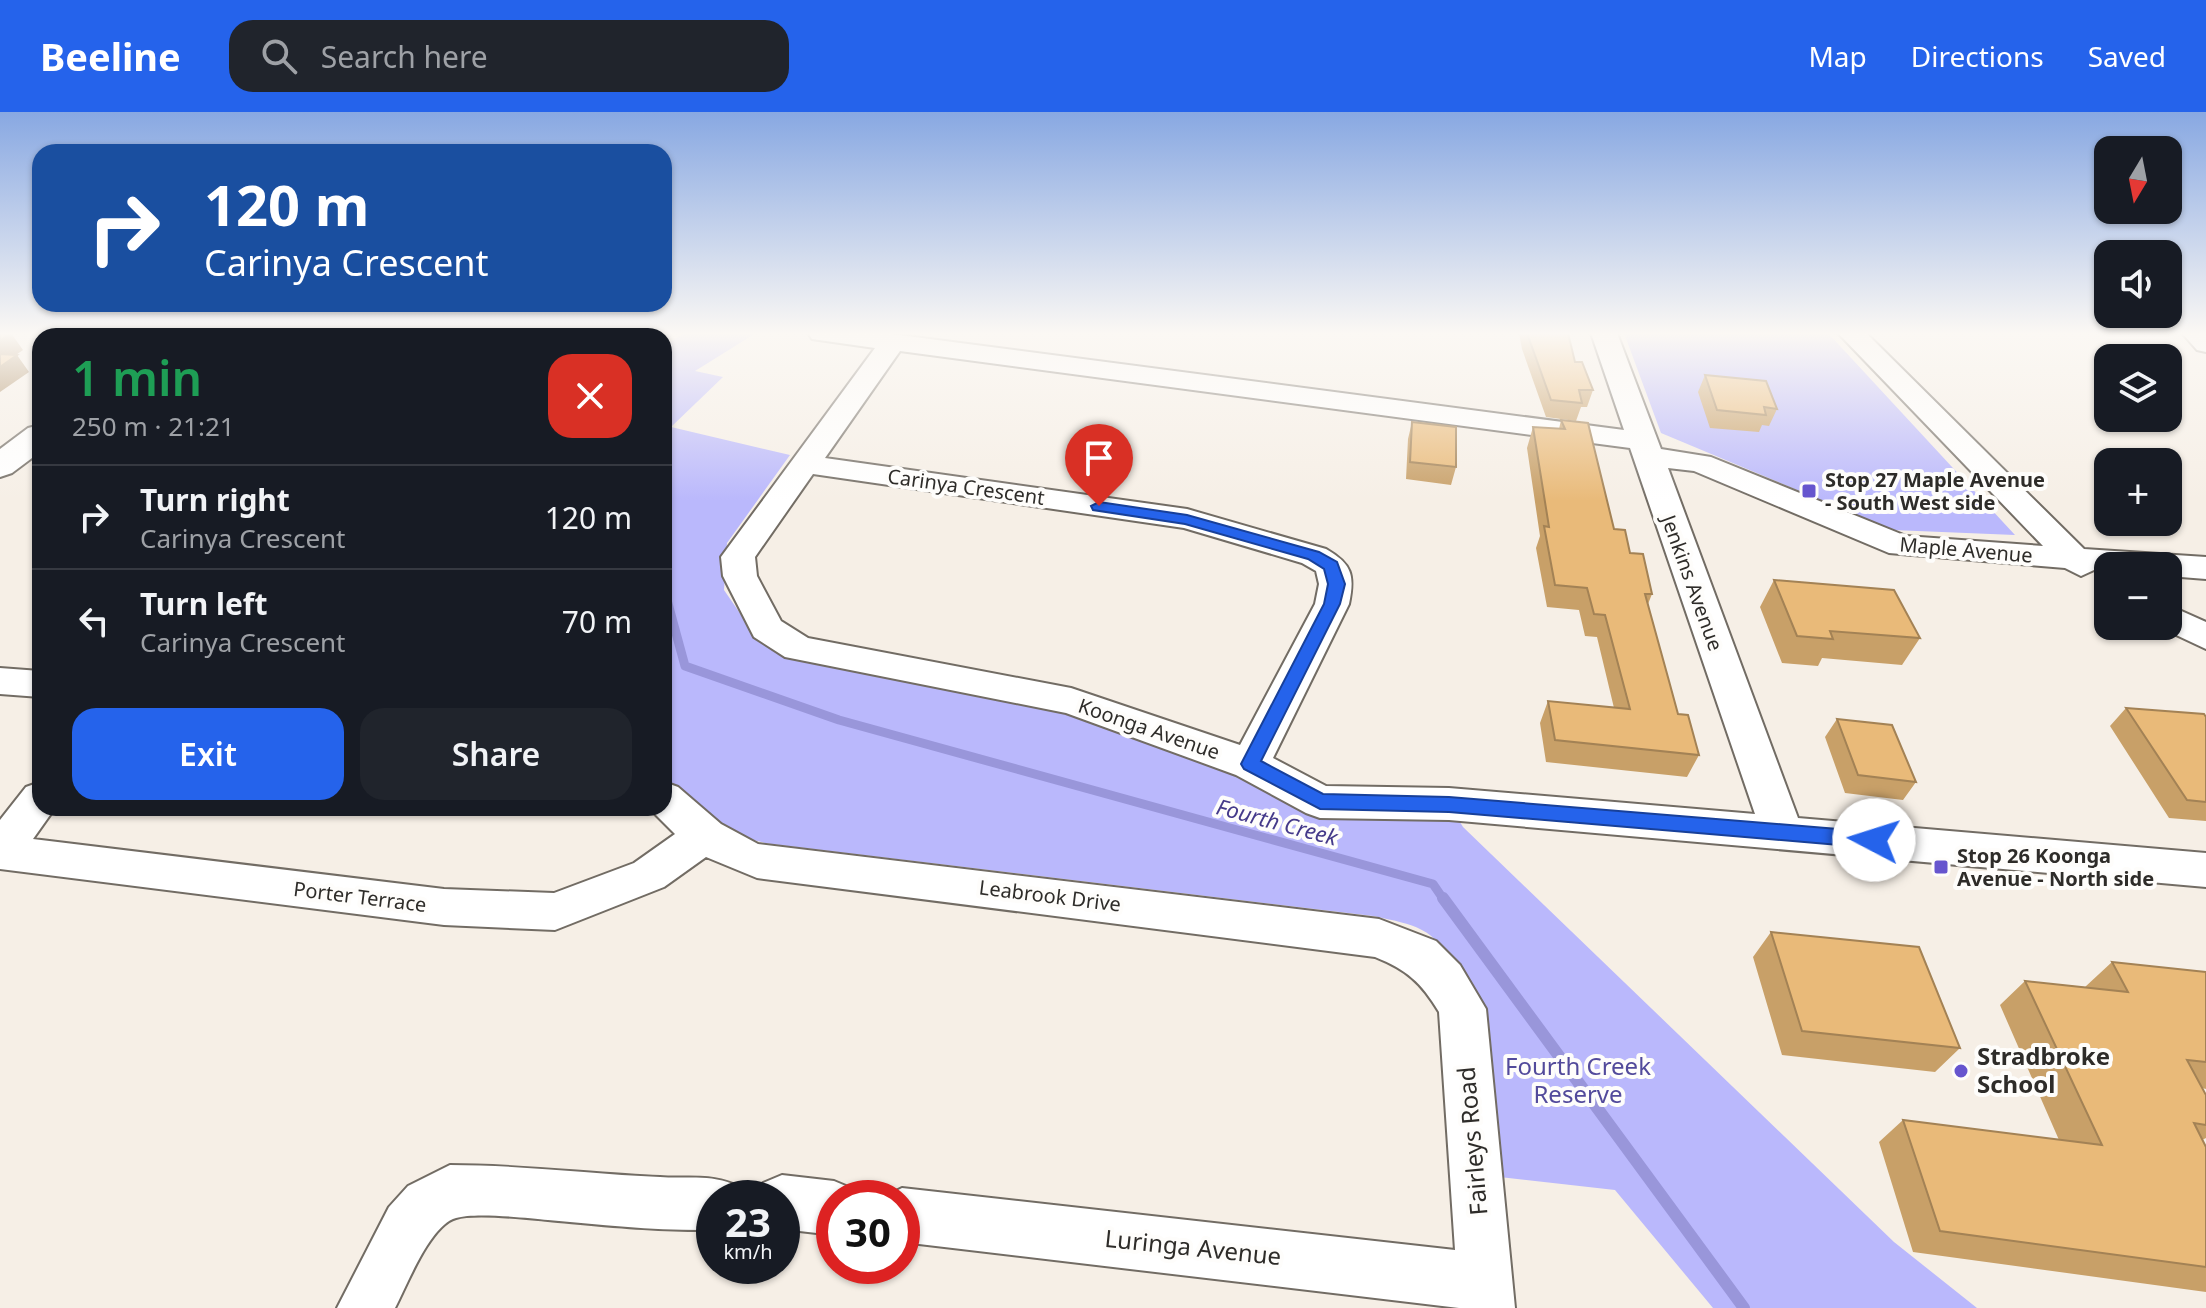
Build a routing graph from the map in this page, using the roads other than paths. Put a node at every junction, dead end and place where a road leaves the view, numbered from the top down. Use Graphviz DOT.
graph roads {
  1 [pos="859,389"];
  2 [pos="1217,389"];
  3 [pos="1623,389"];
  4 [pos="1906,389"];
  5 [pos="32,441"];
  6 [pos="1644,449"];
  7 [pos="805,464"];
  8 [pos="0,466"];
  9 [pos="2072,558"];
  10 [pos="2185,570"];
  11 [pos="2094,575"];
  12 [pos="0,681"];
  13 [pos="32,683"];
  14 [pos="1250,764"];
  15 [pos="672,806"];
  16 [pos="32,809"];
  17 [pos="1782,832"];
  18 [pos="704,836"];
  19 [pos="0,852"];
  20 [pos="2206,870"];
  21 [pos="1444,979"];
  22 [pos="696,1203"];
  23 [pos="920,1217"];
  24 [pos="1486,1294"];
  25 [pos="365,1308"];
  1 -- 7 [label="street, Koonga Avenue"];
  2 -- 6 [label="street, Maple Avenue"];
  3 -- 6 [label="street, Jenkins Avenue"];
  4 -- 9 [label="street"];
  5 -- 8 [label="main road"];
  6 -- 9 [label="street, Maple Avenue"];
  6 -- 17 [label="street, Jenkins Avenue"];
  7 -- 14 [label="street, Koonga Avenue"];
  7 -- 14 [label="street, Carinya Crescent"];
  9 -- 10 [label="street, Maple Avenue"];
  9 -- 11 [label="street"];
  12 -- 13 [label="street"];
  14 -- 17 [label="street, Koonga Avenue"];
  15 -- 18 [label="street, Leabrook Drive"];
  16 -- 19 [label="street, Porter Terrace"];
  17 -- 20 [label="street, Koonga Avenue"];
  18 -- 19 [label="street, Porter Terrace"];
  18 -- 21 [label="street, Leabrook Drive"];
  21 -- 24 [label="street, Fairleys Road"];
  22 -- 25 [label="street"];
  23 -- 24 [label="street, Luringa Avenue"];
}
